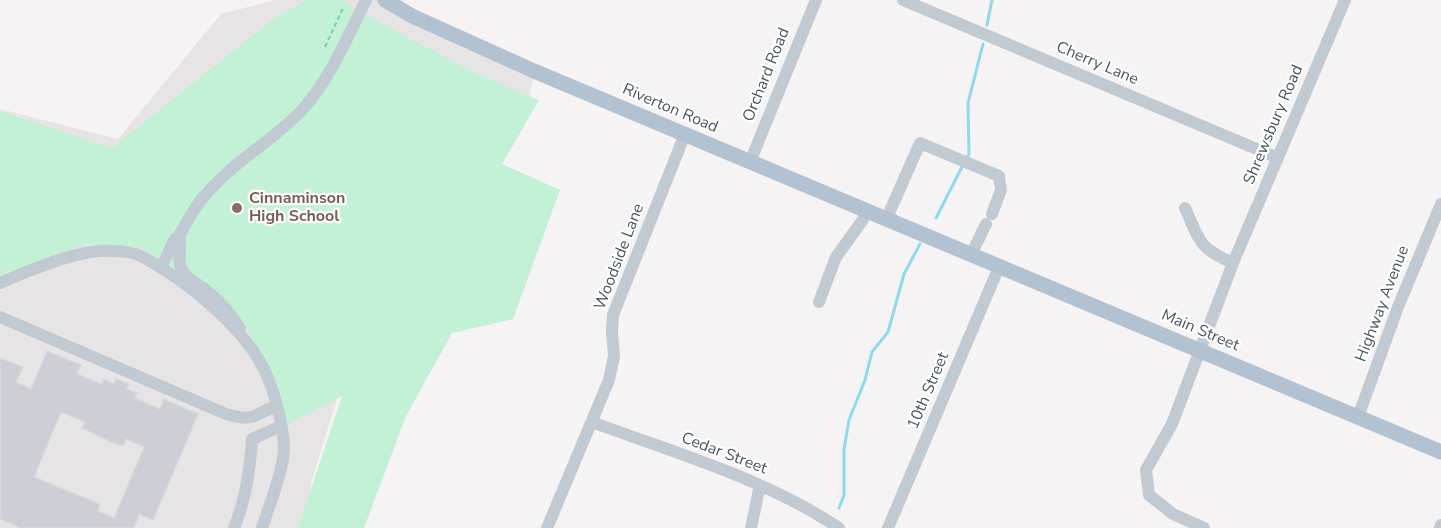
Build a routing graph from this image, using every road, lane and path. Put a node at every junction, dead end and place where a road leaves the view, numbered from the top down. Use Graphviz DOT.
graph roads {
  1 [pos="366,0"];
  2 [pos="385,0"];
  3 [pos="816,0"];
  4 [pos="903,0"];
  5 [pos="1345,0"];
  6 [pos="344,6"];
  7 [pos="325,46"];
  8 [pos="685,134"];
  9 [pos="1278,158"];
  10 [pos="750,162"];
  11 [pos="1441,204"];
  12 [pos="1185,208"];
  13 [pos="867,212"];
  14 [pos="886,220"];
  15 [pos="1437,228"];
  16 [pos="177,238"];
  17 [pos="945,244"];
  18 [pos="970,255"];
  19 [pos="142,256"];
  20 [pos="1233,263"];
  21 [pos="999,267"];
  22 [pos="164,270"];
  23 [pos="0,283"];
  24 [pos="819,302"];
  25 [pos="0,317"];
  26 [pos="246,341"];
  27 [pos="1199,351"];
  28 [pos="277,408"];
  29 [pos="1358,417"];
  30 [pos="592,422"];
  31 [pos="281,426"];
  32 [pos="1441,452"];
  33 [pos="760,485"];
  34 [pos="234,528"];
  35 [pos="262,528"];
  36 [pos="547,528"];
  37 [pos="751,528"];
  38 [pos="839,528"];
  39 [pos="888,528"];
  40 [pos="1204,528"];
  1 -- 16 [label="street"];
  2 -- 8 [label="main road, Riverton Road"];
  3 -- 10 [label="street, Orchard Road"];
  4 -- 9 [label="street, Cherry Lane"];
  5 -- 9 [label="street, Shrewsbury Road"];
  6 -- 7 [label="path"];
  8 -- 10 [label="main road, Riverton Road"];
  8 -- 30 [label="street, Woodside Lane"];
  9 -- 20 [label="street, Shrewsbury Road"];
  10 -- 13 [label="main road, Riverton Road"];
  11 -- 15 [label="street, Highway Avenue"];
  12 -- 20 [label="street"];
  13 -- 14 [label="main road, Riverton Road"];
  13 -- 24 [label="street"];
  14 -- 17 [label="main road, Riverton Road"];
  14 -- 18 [label="street"];
  15 -- 29 [label="street, Highway Avenue"];
  16 -- 19 [label="street"];
  16 -- 22 [label="street"];
  16 -- 26 [label="street"];
  17 -- 18 [label="main road, Main Street"];
  18 -- 21 [label="main road, Main Street"];
  19 -- 22 [label="street"];
  19 -- 23 [label="street"];
  20 -- 27 [label="street, Shrewsbury Road"];
  21 -- 27 [label="main road, Main Street"];
  21 -- 39 [label="street, 10th Street"];
  22 -- 26 [label="street"];
  25 -- 28 [label="street"];
  26 -- 28 [label="street"];
  27 -- 29 [label="main road, Main Street"];
  27 -- 40 [label="street, Shrewsbury Road"];
  28 -- 31 [label="street"];
  29 -- 32 [label="main road, Main Street"];
  30 -- 33 [label="street, Cedar Street"];
  30 -- 36 [label="street, Woodside Lane"];
  31 -- 34 [label="street"];
  31 -- 35 [label="street"];
  33 -- 37 [label="street"];
  33 -- 38 [label="street, Cedar Street"];
}
